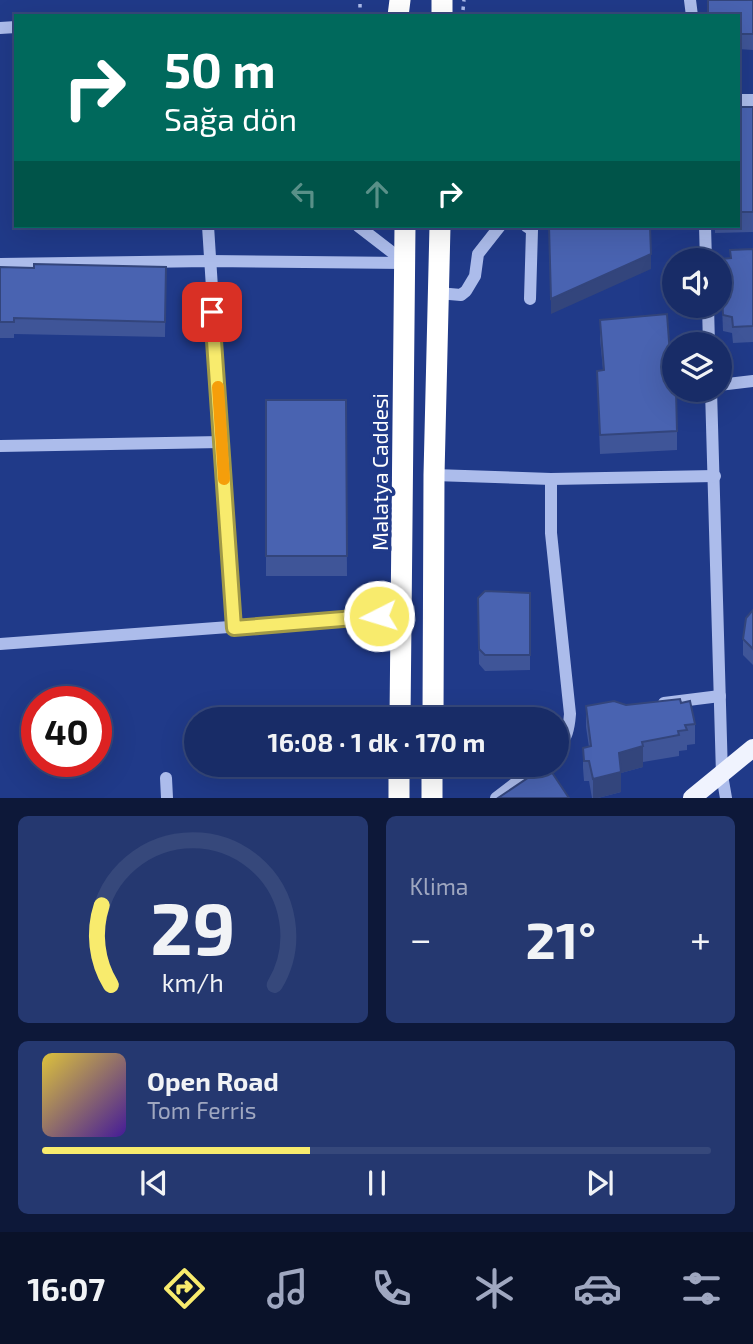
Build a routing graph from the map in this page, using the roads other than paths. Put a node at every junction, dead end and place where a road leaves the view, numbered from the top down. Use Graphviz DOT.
graph roads {
  1 [pos="208,228"];
  2 [pos="362,228"];
  3 [pos="405,228"];
  4 [pos="440,228"];
  5 [pos="498,228"];
  6 [pos="529,228"];
  7 [pos="705,228"];
  8 [pos="706,248"];
  9 [pos="209,261"];
  10 [pos="406,263"];
  11 [pos="0,264"];
  12 [pos="438,293"];
  13 [pos="530,299"];
  14 [pos="753,381"];
  15 [pos="732,383"];
  16 [pos="712,402"];
  17 [pos="221,442"];
  18 [pos="0,446"];
  19 [pos="434,475"];
  20 [pos="715,476"];
  21 [pos="551,479"];
  22 [pos="403,614"];
  23 [pos="234,628"];
  24 [pos="0,645"];
  25 [pos="720,696"];
  26 [pos="652,704"];
  27 [pos="400,707"];
  28 [pos="433,707"];
  29 [pos="568,707"];
  30 [pos="583,712"];
  31 [pos="569,714"];
  32 [pos="753,748"];
  33 [pos="722,775"];
  34 [pos="400,777"];
  35 [pos="432,777"];
  36 [pos="523,777"];
  37 [pos="166,778"];
  38 [pos="167,798"];
  39 [pos="399,798"];
  40 [pos="432,798"];
  41 [pos="496,798"];
  42 [pos="692,798"];
  43 [pos="726,798"];
  1 -- 9 [label="street"];
  2 -- 10 [label="street"];
  3 -- 10 [label="highway, Malatya Caddesi"];
  4 -- 12 [label="highway"];
  5 -- 12 [label="street"];
  6 -- 13 [label="street"];
  7 -- 8 [label="street"];
  9 -- 10 [label="street"];
  9 -- 11 [label="street"];
  9 -- 17 [label="street"];
  10 -- 22 [label="highway, Malatya Caddesi"];
  12 -- 19 [label="highway"];
  14 -- 15 [label="street"];
  16 -- 20 [label="street"];
  17 -- 18 [label="street"];
  17 -- 23 [label="street"];
  19 -- 21 [label="street"];
  19 -- 28 [label="highway"];
  20 -- 21 [label="street"];
  20 -- 25 [label="street"];
  21 -- 29 [label="street"];
  22 -- 23 [label="street"];
  22 -- 27 [label="highway, Malatya Caddesi"];
  23 -- 24 [label="street"];
  25 -- 26 [label="street"];
  25 -- 33 [label="street"];
  30 -- 31 [label="street"];
  32 -- 33 [label="main road"];
  33 -- 42 [label="main road"];
  33 -- 43 [label="street"];
  34 -- 39 [label="highway"];
  35 -- 40 [label="highway"];
  36 -- 41 [label="street"];
  37 -- 38 [label="street"];
}
